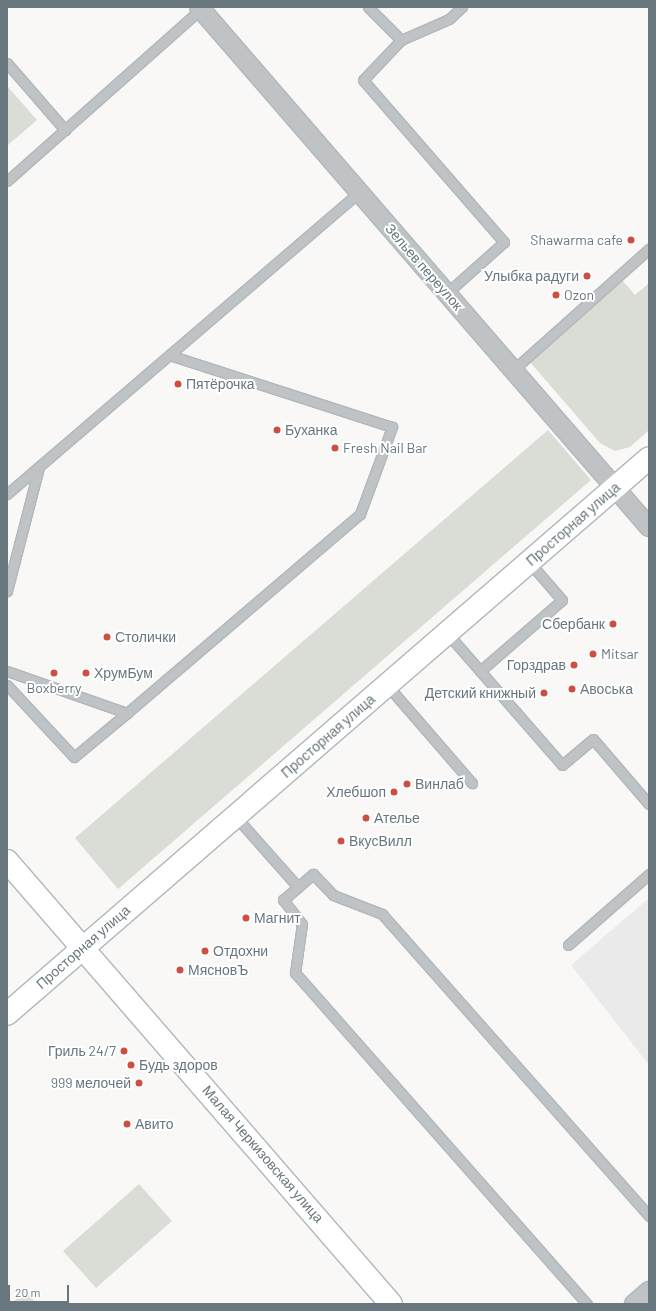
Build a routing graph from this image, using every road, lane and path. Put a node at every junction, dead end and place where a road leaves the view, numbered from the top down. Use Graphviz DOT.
graph roads {
  1 [pos="368,7"];
  2 [pos="462,7"];
  3 [pos="200,8"];
  4 [pos="401,40"];
  5 [pos="7,63"];
  6 [pos="65,130"];
  7 [pos="7,181"];
  8 [pos="359,192"];
  9 [pos="649,249"];
  10 [pos="447,293"];
  11 [pos="169,355"];
  12 [pos="513,370"];
  13 [pos="649,458"];
  14 [pos="39,467"];
  15 [pos="615,487"];
  16 [pos="7,494"];
  17 [pos="649,527"];
  18 [pos="529,562"];
  19 [pos="8,584"];
  20 [pos="447,633"];
  21 [pos="7,671"];
  22 [pos="480,672"];
  23 [pos="7,685"];
  24 [pos="387,685"];
  25 [pos="127,713"];
  26 [pos="472,783"];
  27 [pos="649,804"];
  28 [pos="235,816"];
  29 [pos="7,861"];
  30 [pos="649,874"];
  31 [pos="298,887"];
  32 [pos="568,945"];
  33 [pos="82,947"];
  34 [pos="7,1014"];
  35 [pos="649,1216"];
  36 [pos="649,1291"];
  37 [pos="391,1304"];
  38 [pos="587,1304"];
  39 [pos="634,1304"];
  1 -- 4 [label="lane"];
  2 -- 4 [label="lane"];
  3 -- 6 [label="lane"];
  3 -- 8 [label="street, Зельев переулок"];
  4 -- 10 [label="lane"];
  5 -- 6 [label="lane"];
  6 -- 7 [label="lane"];
  8 -- 10 [label="street, Зельев переулок"];
  8 -- 11 [label="lane"];
  9 -- 12 [label="lane"];
  10 -- 12 [label="street, Зельев переулок"];
  11 -- 14 [label="lane"];
  11 -- 25 [label="lane"];
  12 -- 15 [label="street, Зельев переулок"];
  13 -- 15 [label="main road, Просторная улица"];
  14 -- 16 [label="lane"];
  14 -- 19 [label="lane"];
  15 -- 17 [label="street, Зельев переулок"];
  15 -- 18 [label="main road, Просторная улица"];
  18 -- 20 [label="main road, Просторная улица"];
  18 -- 22 [label="lane"];
  20 -- 22 [label="lane"];
  20 -- 24 [label="main road, Просторная улица"];
  21 -- 25 [label="lane"];
  22 -- 27 [label="lane"];
  23 -- 25 [label="lane"];
  24 -- 26 [label="lane"];
  24 -- 28 [label="main road, Просторная улица"];
  28 -- 31 [label="lane"];
  28 -- 33 [label="main road, Просторная улица"];
  29 -- 33 [label="main road, Малая Черкизовская улица"];
  30 -- 32 [label="lane"];
  31 -- 35 [label="lane"];
  31 -- 38 [label="lane"];
  33 -- 34 [label="main road, Просторная улица"];
  33 -- 37 [label="main road, Малая Черкизовская улица"];
  36 -- 39 [label="street"];
}
